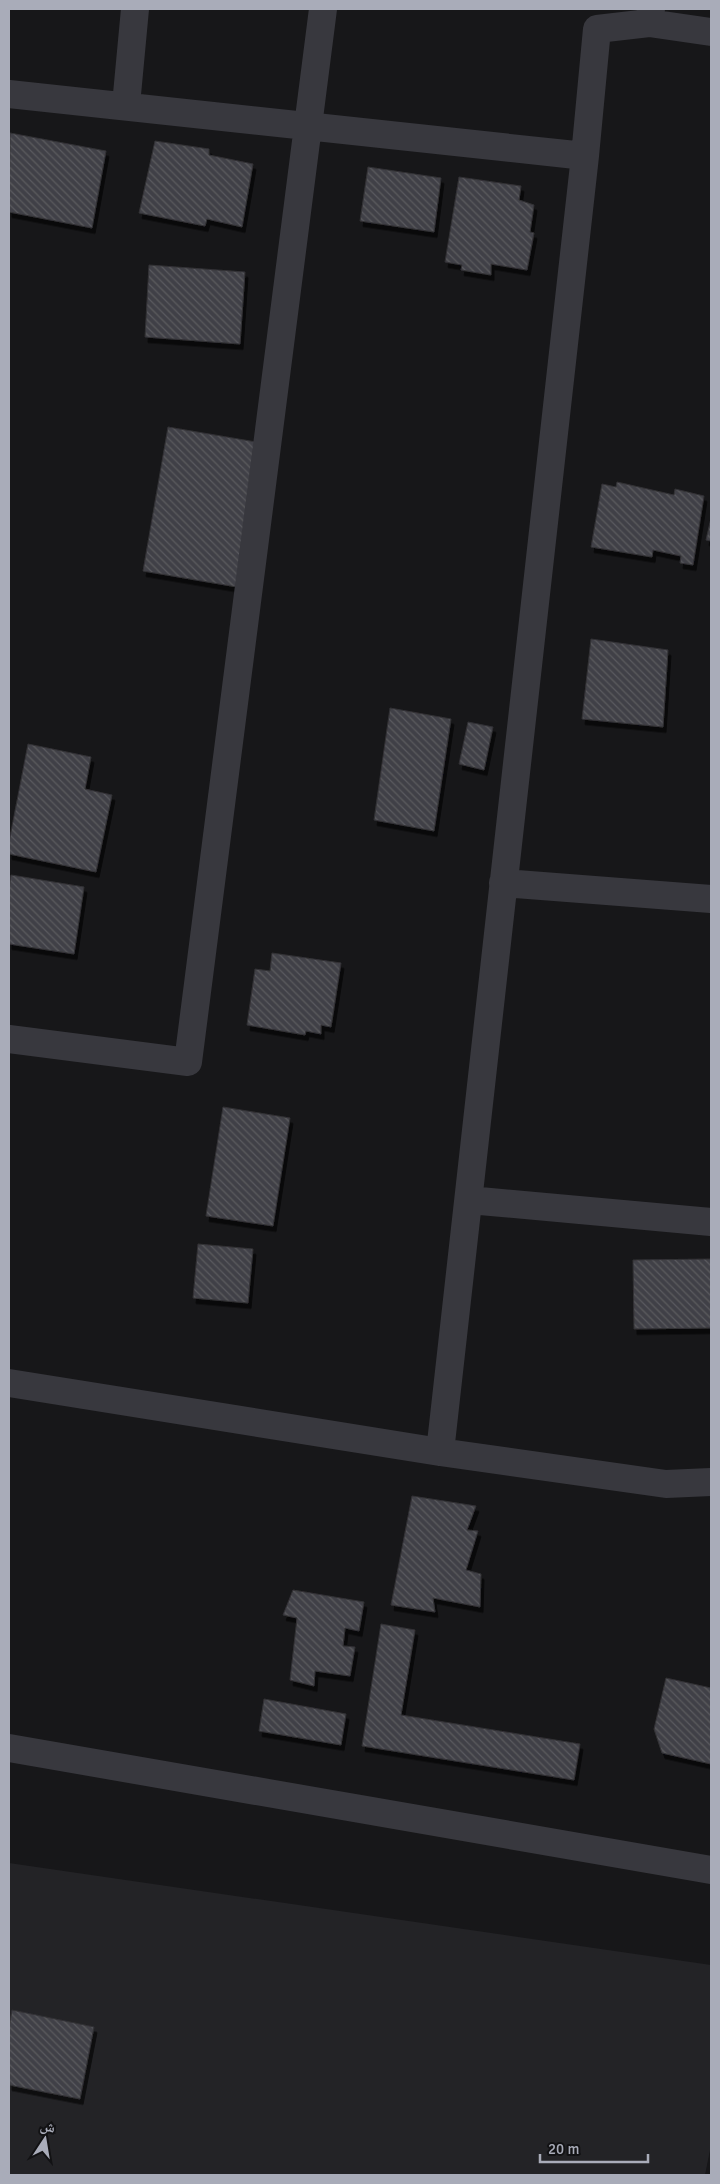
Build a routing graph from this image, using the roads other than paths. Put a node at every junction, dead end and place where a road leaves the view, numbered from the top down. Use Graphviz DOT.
graph roads {
  1 [pos="135,9"];
  2 [pos="322,9"];
  3 [pos="650,16"];
  4 [pos="711,32"];
  5 [pos="9,94"];
  6 [pos="126,105"];
  7 [pos="308,126"];
  8 [pos="585,156"];
  9 [pos="503,883"];
  10 [pos="711,899"];
  11 [pos="9,1039"];
  12 [pos="469,1200"];
  13 [pos="711,1222"];
  14 [pos="9,1383"];
  15 [pos="440,1452"];
  16 [pos="711,1482"];
  17 [pos="9,1748"];
  18 [pos="711,1870"];
  1 -- 6 [label="street"];
  2 -- 7 [label="street"];
  3 -- 4 [label="street"];
  3 -- 8 [label="street"];
  5 -- 6 [label="street"];
  6 -- 7 [label="street"];
  7 -- 8 [label="street"];
  7 -- 11 [label="street"];
  8 -- 9 [label="street"];
  9 -- 10 [label="street"];
  9 -- 12 [label="street"];
  12 -- 13 [label="street"];
  12 -- 15 [label="street"];
  14 -- 15 [label="street"];
  15 -- 16 [label="street"];
  17 -- 18 [label="street"];
}
